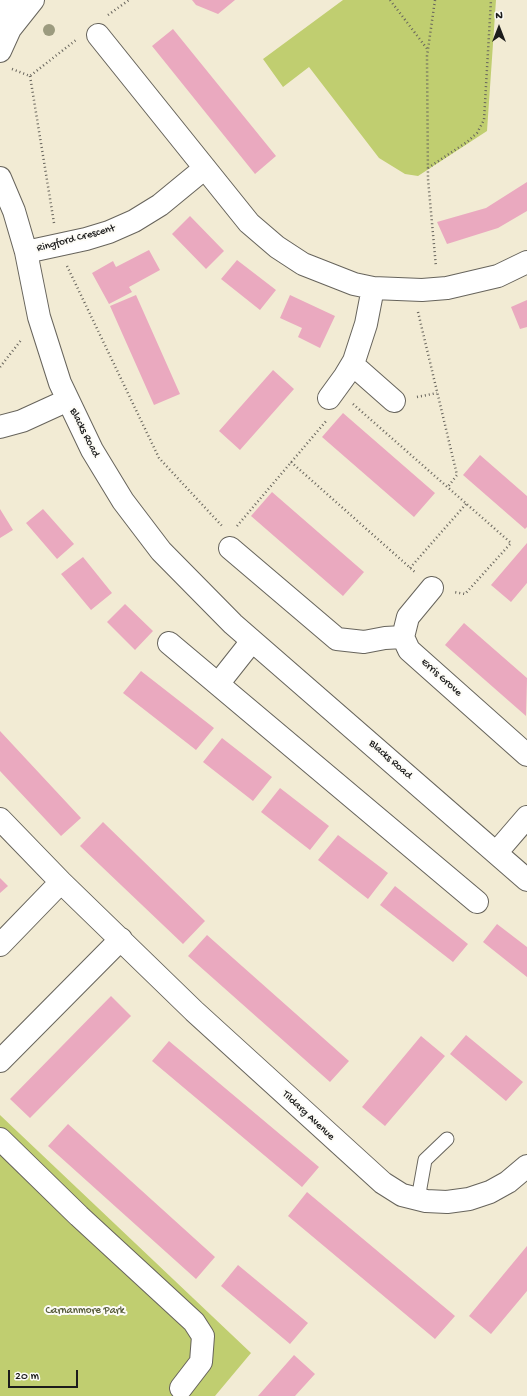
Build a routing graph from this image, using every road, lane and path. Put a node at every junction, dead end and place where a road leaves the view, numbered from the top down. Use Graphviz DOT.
graph roads {
  1 [pos="18,0"];
  2 [pos="33,0"];
  3 [pos="390,0"];
  4 [pos="435,0"];
  5 [pos="491,0"];
  6 [pos="0,14"];
  7 [pos="98,35"];
  8 [pos="428,50"];
  9 [pos="4,60"];
  10 [pos="30,76"];
  11 [pos="205,168"];
  12 [pos="428,168"];
  13 [pos="0,178"];
  14 [pos="57,245"];
  15 [pos="26,252"];
  16 [pos="527,262"];
  17 [pos="373,288"];
  18 [pos="438,289"];
  19 [pos="412,290"];
  20 [pos="39,318"];
  21 [pos="352,364"];
  22 [pos="0,366"];
  23 [pos="68,400"];
  24 [pos="394,401"];
  25 [pos="351,402"];
  26 [pos="329,408"];
  27 [pos="0,427"];
  28 [pos="291,462"];
  29 [pos="447,488"];
  30 [pos="466,504"];
  31 [pos="230,541"];
  32 [pos="410,568"];
  33 [pos="432,588"];
  34 [pos="403,637"];
  35 [pos="252,641"];
  36 [pos="169,643"];
  37 [pos="218,684"];
  38 [pos="527,755"];
  39 [pos="527,817"];
  40 [pos="0,819"];
  41 [pos="496,853"];
  42 [pos="527,880"];
  43 [pos="61,882"];
  44 [pos="477,902"];
  45 [pos="121,939"];
  46 [pos="0,944"];
  47 [pos="1,1057"];
  48 [pos="0,1139"];
  49 [pos="447,1139"];
  50 [pos="527,1166"];
  51 [pos="418,1199"];
  52 [pos="178,1392"];
  1 -- 6 [label="street"];
  2 -- 9 [label="street"];
  3 -- 8 [label="path"];
  4 -- 8 [label="path"];
  5 -- 12 [label="path"];
  7 -- 10 [label="path"];
  7 -- 11 [label="street"];
  8 -- 12 [label="path"];
  9 -- 10 [label="path"];
  10 -- 14 [label="path"];
  11 -- 14 [label="street, Ringford Crescent"];
  11 -- 17 [label="street"];
  12 -- 18 [label="path"];
  13 -- 15 [label="street, Blacks Road"];
  14 -- 15 [label="street, Ringford Crescent"];
  14 -- 31 [label="path"];
  15 -- 20 [label="street, Blacks Road"];
  16 -- 18 [label="street"];
  17 -- 19 [label="street"];
  17 -- 21 [label="street"];
  18 -- 19 [label="street"];
  19 -- 29 [label="path"];
  20 -- 22 [label="path"];
  20 -- 23 [label="street, Blacks Road"];
  21 -- 24 [label="street"];
  21 -- 26 [label="street"];
  23 -- 27 [label="street"];
  23 -- 35 [label="street, Blacks Road"];
  25 -- 29 [label="path"];
  26 -- 28 [label="path"];
  28 -- 31 [label="path"];
  28 -- 32 [label="path"];
  29 -- 30 [label="path"];
  30 -- 32 [label="path"];
  30 -- 33 [label="path"];
  31 -- 34 [label="street"];
  32 -- 33 [label="path"];
  33 -- 34 [label="street"];
  34 -- 38 [label="street, Erris Grove"];
  35 -- 37 [label="street"];
  35 -- 41 [label="street, Blacks Road"];
  36 -- 37 [label="street"];
  37 -- 44 [label="street"];
  39 -- 41 [label="street"];
  40 -- 43 [label="street, Tildarg Avenue"];
  41 -- 42 [label="street, Blacks Road"];
  43 -- 45 [label="street, Tildarg Avenue"];
  43 -- 46 [label="street"];
  45 -- 47 [label="street"];
  45 -- 51 [label="street, Tildarg Avenue"];
  48 -- 52 [label="street"];
  49 -- 51 [label="lane"];
  50 -- 51 [label="street, Tildarg Avenue"];
}
